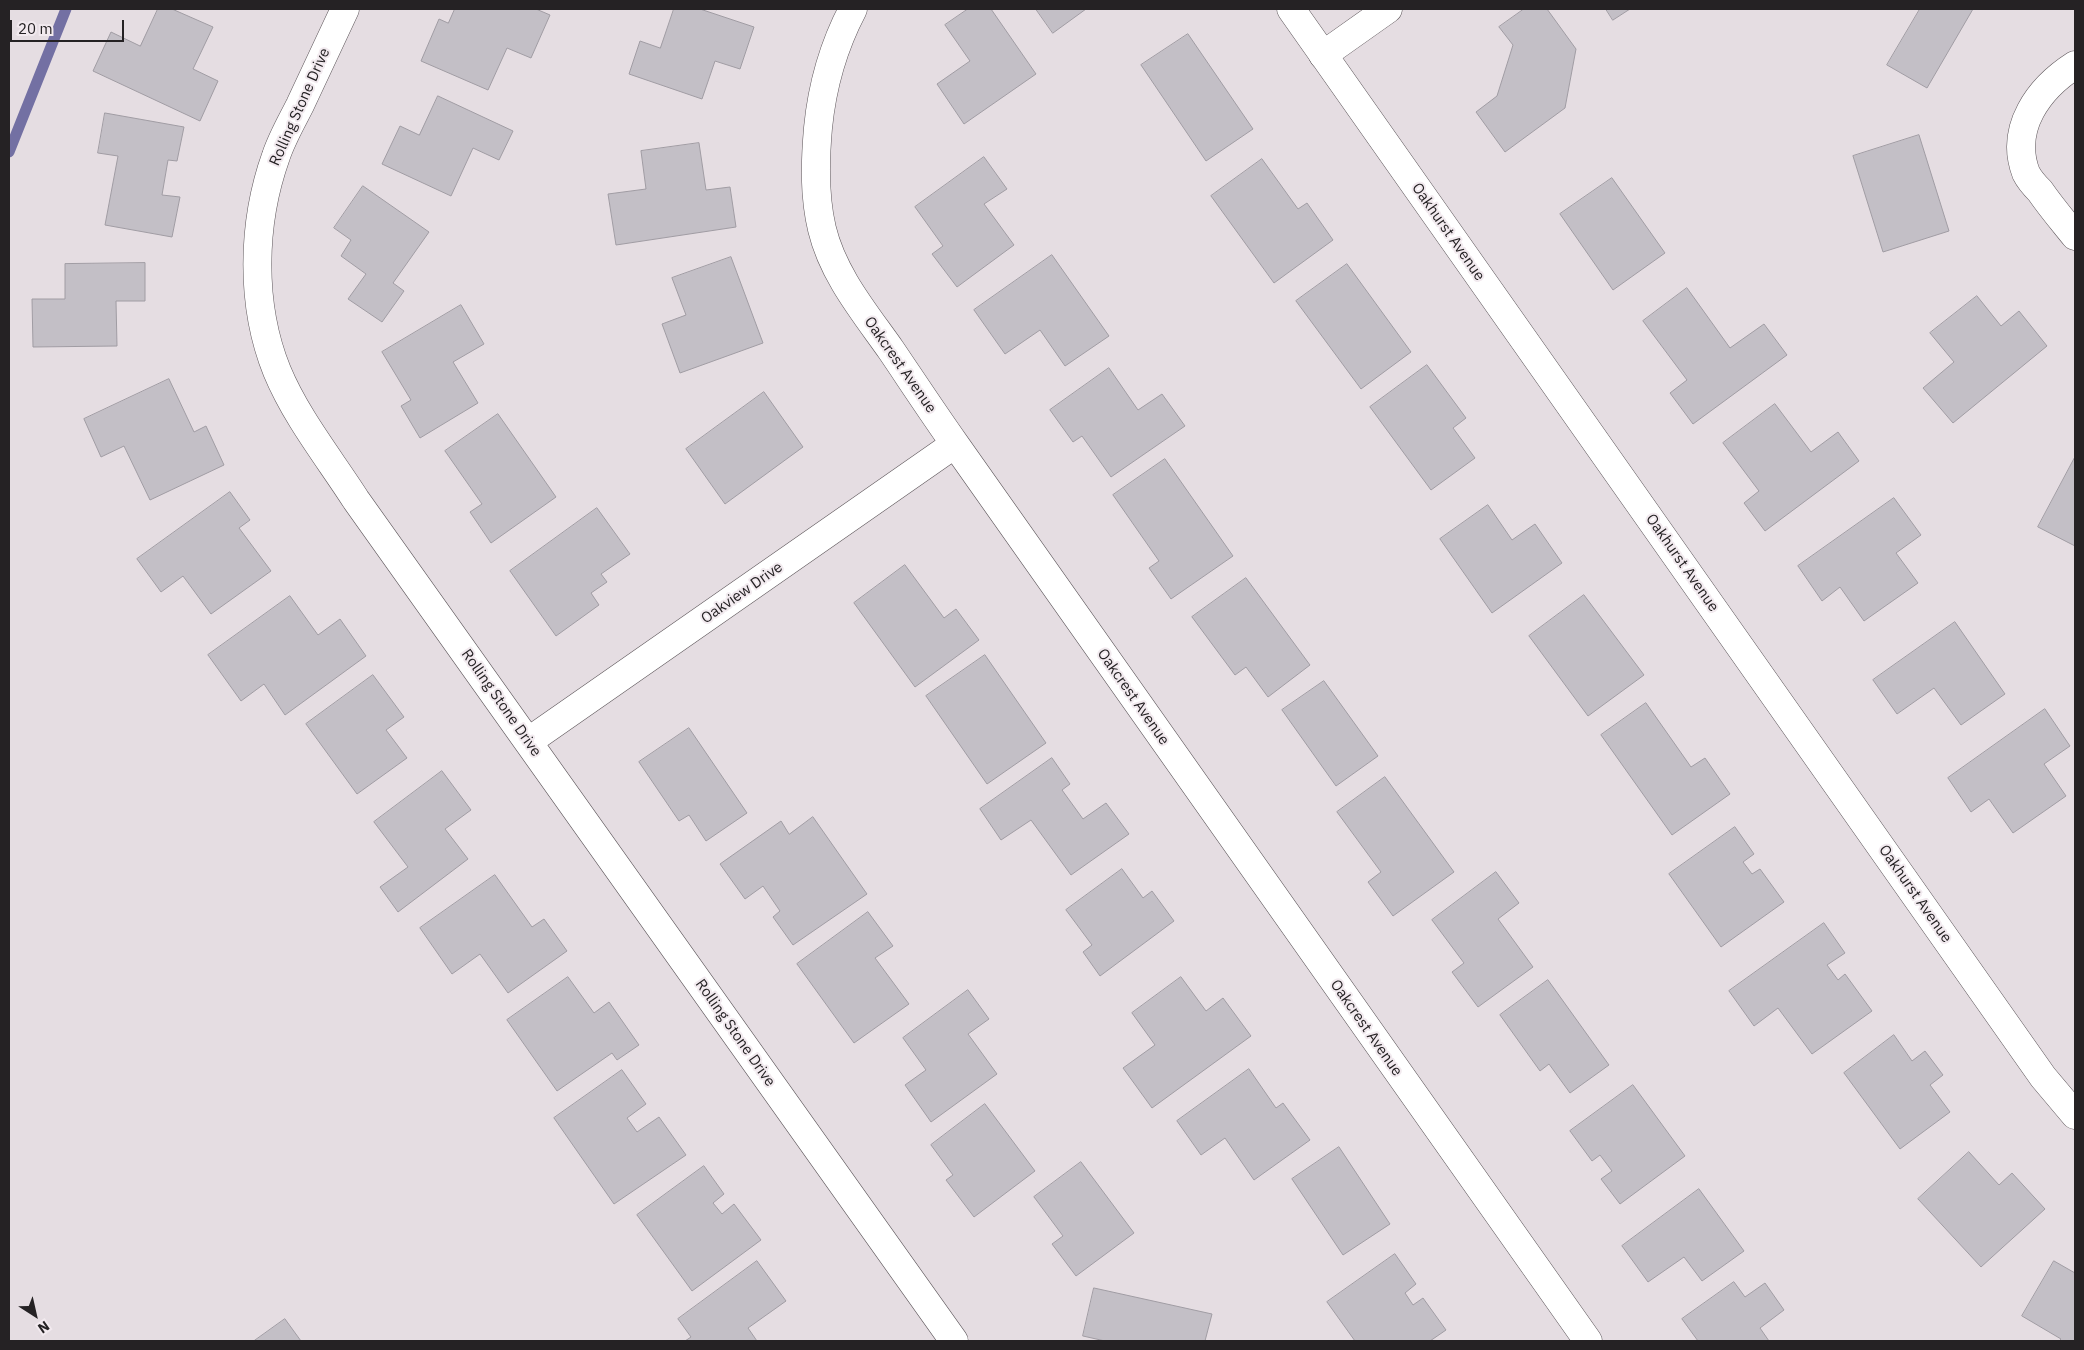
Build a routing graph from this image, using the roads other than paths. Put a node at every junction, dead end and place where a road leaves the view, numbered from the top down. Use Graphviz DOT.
graph roads {
  1 [pos="345,9"];
  2 [pos="853,9"];
  3 [pos="1290,9"];
  4 [pos="1388,9"];
  5 [pos="1323,55"];
  6 [pos="2075,65"];
  7 [pos="2075,236"];
  8 [pos="955,444"];
  9 [pos="529,741"];
  10 [pos="2075,1115"];
  11 [pos="954,1341"];
  12 [pos="1588,1341"];
  1 -- 9 [label="street, Rolling Stone Drive"];
  2 -- 8 [label="street, Oakcrest Avenue"];
  3 -- 5 [label="street, Oakhurst Avenue"];
  4 -- 5 [label="street"];
  5 -- 10 [label="street, Oakhurst Avenue"];
  6 -- 7 [label="street"];
  8 -- 9 [label="street, Oakview Drive"];
  8 -- 12 [label="street, Oakcrest Avenue"];
  9 -- 11 [label="street, Rolling Stone Drive"];
}
